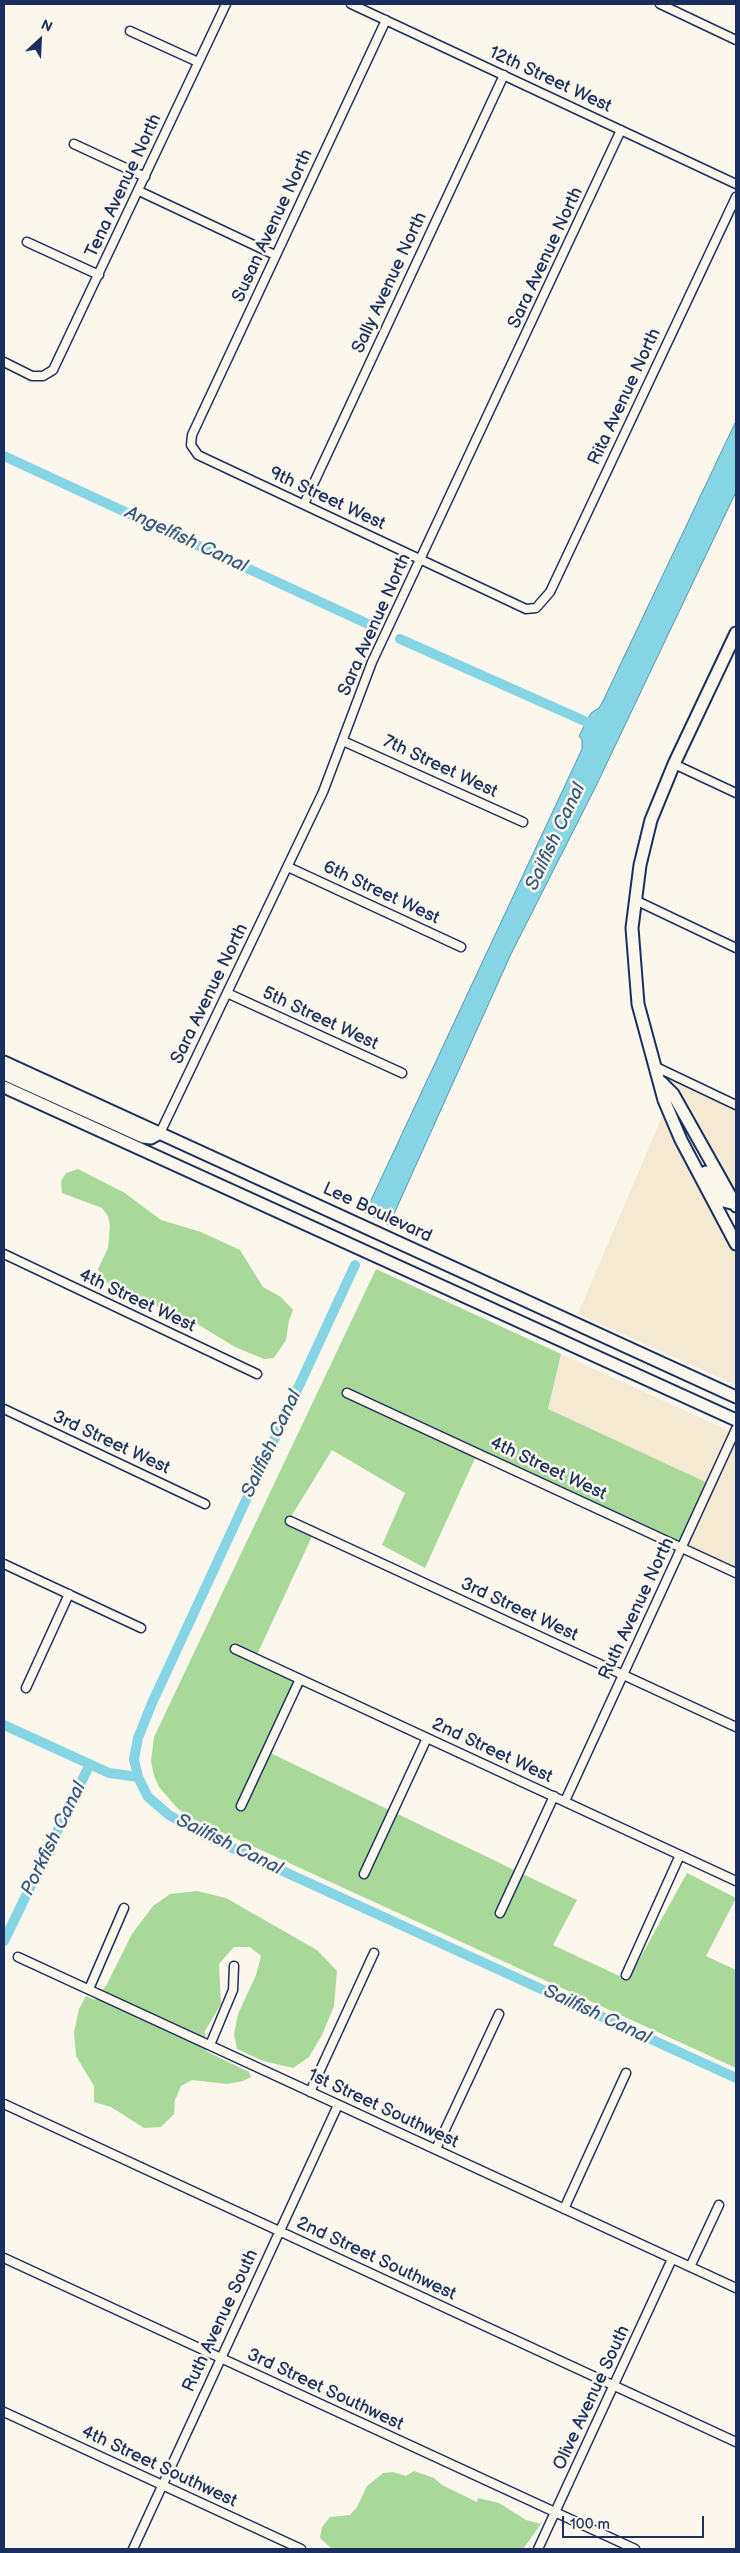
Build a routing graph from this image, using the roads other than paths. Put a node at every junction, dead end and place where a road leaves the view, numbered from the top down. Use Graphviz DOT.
graph roads {
  1 [pos="226,4"];
  2 [pos="351,4"];
  3 [pos="660,4"];
  4 [pos="369,8"];
  5 [pos="386,20"];
  6 [pos="130,31"];
  7 [pos="736,40"];
  8 [pos="198,62"];
  9 [pos="504,76"];
  10 [pos="621,130"];
  11 [pos="74,144"];
  12 [pos="145,177"];
  13 [pos="736,184"];
  14 [pos="139,191"];
  15 [pos="736,196"];
  16 [pos="27,242"];
  17 [pos="275,255"];
  18 [pos="99,275"];
  19 [pos="4,362"];
  20 [pos="191,445"];
  21 [pos="304,504"];
  22 [pos="421,558"];
  23 [pos="536,608"];
  24 [pos="736,637"];
  25 [pos="344,741"];
  26 [pos="674,764"];
  27 [pos="736,793"];
  28 [pos="523,822"];
  29 [pos="288,867"];
  30 [pos="635,900"];
  31 [pos="461,947"];
  32 [pos="736,948"];
  33 [pos="226,993"];
  34 [pos="4,1062"];
  35 [pos="654,1066"];
  36 [pos="402,1073"];
  37 [pos="4,1074"];
  38 [pos="660,1080"];
  39 [pos="4,1087"];
  40 [pos="736,1105"];
  41 [pos="160,1133"];
  42 [pos="681,1140"];
  43 [pos="736,1205"];
  44 [pos="726,1226"];
  45 [pos="736,1244"];
  46 [pos="4,1254"];
  47 [pos="257,1374"];
  48 [pos="347,1393"];
  49 [pos="736,1397"];
  50 [pos="4,1409"];
  51 [pos="736,1420"];
  52 [pos="736,1429"];
  53 [pos="205,1504"];
  54 [pos="290,1521"];
  55 [pos="682,1548"];
  56 [pos="4,1564"];
  57 [pos="736,1573"];
  58 [pos="68,1594"];
  59 [pos="141,1628"];
  60 [pos="235,1649"];
  61 [pos="623,1675"];
  62 [pos="300,1679"];
  63 [pos="26,1688"];
  64 [pos="736,1727"];
  65 [pos="427,1738"];
  66 [pos="554,1796"];
  67 [pos="565,1801"];
  68 [pos="241,1806"];
  69 [pos="680,1855"];
  70 [pos="364,1874"];
  71 [pos="736,1881"];
  72 [pos="124,1908"];
  73 [pos="500,1913"];
  74 [pos="374,1953"];
  75 [pos="18,1957"];
  76 [pos="234,1966"];
  77 [pos="626,1975"];
  78 [pos="88,1989"];
  79 [pos="499,2014"];
  80 [pos="210,2045"];
  81 [pos="626,2073"];
  82 [pos="310,2092"];
  83 [pos="4,2104"];
  84 [pos="338,2105"];
  85 [pos="436,2149"];
  86 [pos="719,2205"];
  87 [pos="564,2209"];
  88 [pos="279,2231"];
  89 [pos="4,2258"];
  90 [pos="672,2259"];
  91 [pos="690,2267"];
  92 [pos="736,2288"];
  93 [pos="221,2358"];
  94 [pos="614,2386"];
  95 [pos="4,2412"];
  96 [pos="736,2442"];
  97 [pos="162,2485"];
  98 [pos="555,2513"];
  99 [pos="132,2549"];
  100 [pos="301,2549"];
  101 [pos="538,2549"];
  102 [pos="634,2549"];
  1 -- 8 [label="street, Tena Avenue North"];
  2 -- 4 [label="street, 12th Street West"];
  3 -- 7 [label="street"];
  4 -- 5 [label="street, 12th Street West"];
  5 -- 9 [label="street, 12th Street West"];
  5 -- 17 [label="street, Susan Avenue North"];
  6 -- 8 [label="street"];
  8 -- 12 [label="street, Tena Avenue North"];
  9 -- 10 [label="street, 12th Street West"];
  9 -- 21 [label="street, Sally Avenue North"];
  10 -- 13 [label="street, 12th Street West"];
  10 -- 22 [label="street, Sara Avenue North"];
  11 -- 12 [label="street"];
  12 -- 14 [label="street, Tena Avenue North"];
  14 -- 17 [label="street"];
  14 -- 18 [label="street, Tena Avenue North"];
  15 -- 23 [label="street, Rita Avenue North"];
  16 -- 18 [label="street"];
  17 -- 20 [label="street, Susan Avenue North"];
  18 -- 19 [label="street, Tena Avenue North"];
  20 -- 21 [label="street, 9th Street West"];
  21 -- 22 [label="street, 9th Street West"];
  22 -- 23 [label="street, 9th Street West"];
  22 -- 25 [label="street, Sara Avenue North"];
  24 -- 26 [label="main road"];
  25 -- 28 [label="street, 7th Street West"];
  25 -- 29 [label="street, Sara Avenue North"];
  26 -- 27 [label="street"];
  26 -- 30 [label="main road"];
  29 -- 31 [label="street, 6th Street West"];
  29 -- 33 [label="street, Sara Avenue North"];
  30 -- 32 [label="street"];
  30 -- 35 [label="main road"];
  33 -- 36 [label="street, 5th Street West"];
  33 -- 41 [label="street, Sara Avenue North"];
  34 -- 41 [label="main road, Lee Boulevard"];
  35 -- 38 [label="main road"];
  35 -- 40 [label="street"];
  37 -- 41 [label="main road"];
  38 -- 42 [label="main road"];
  38 -- 43 [label="main road"];
  39 -- 51 [label="main road"];
  41 -- 49 [label="main road, Lee Boulevard"];
  42 -- 43 [label="main road"];
  42 -- 44 [label="main road"];
  43 -- 44 [label="main road"];
  44 -- 45 [label="main road"];
  46 -- 47 [label="street, 4th Street West"];
  48 -- 55 [label="street, 4th Street West"];
  50 -- 53 [label="street, 3rd Street West"];
  52 -- 55 [label="street, Ruth Avenue North"];
  54 -- 61 [label="street, 3rd Street West"];
  55 -- 57 [label="street, 4th Street West"];
  55 -- 61 [label="street, Ruth Avenue North"];
  56 -- 58 [label="street"];
  58 -- 59 [label="street"];
  58 -- 63 [label="street"];
  60 -- 62 [label="street, 2nd Street West"];
  61 -- 64 [label="street, 3rd Street West"];
  61 -- 67 [label="street, Ruth Avenue North"];
  62 -- 65 [label="street, 2nd Street West"];
  62 -- 68 [label="street"];
  65 -- 66 [label="street, 2nd Street West"];
  65 -- 70 [label="street"];
  66 -- 67 [label="street, 2nd Street West"];
  66 -- 73 [label="street"];
  67 -- 69 [label="street, 2nd Street West"];
  69 -- 71 [label="street, 2nd Street West"];
  69 -- 77 [label="street"];
  72 -- 78 [label="street"];
  74 -- 82 [label="street"];
  75 -- 78 [label="street, 1st Street Southwest"];
  76 -- 80 [label="street"];
  78 -- 80 [label="street, 1st Street Southwest"];
  79 -- 85 [label="street"];
  80 -- 82 [label="street, 1st Street Southwest"];
  81 -- 87 [label="street"];
  82 -- 84 [label="street, 1st Street Southwest"];
  83 -- 88 [label="street, 2nd Street Southwest"];
  84 -- 85 [label="street, 1st Street Southwest"];
  84 -- 88 [label="street, Ruth Avenue South"];
  85 -- 87 [label="street, 1st Street Southwest"];
  86 -- 91 [label="street"];
  87 -- 90 [label="street, 1st Street Southwest"];
  88 -- 93 [label="street, Ruth Avenue South"];
  88 -- 94 [label="street, 2nd Street Southwest"];
  89 -- 93 [label="street, 3rd Street Southwest"];
  90 -- 91 [label="street, 1st Street Southwest"];
  90 -- 94 [label="street, Olive Avenue South"];
  91 -- 92 [label="street, 1st Street Southwest"];
  93 -- 97 [label="street, Ruth Avenue South"];
  93 -- 98 [label="street, 3rd Street Southwest"];
  94 -- 96 [label="street, 2nd Street Southwest"];
  94 -- 98 [label="street, Olive Avenue South"];
  95 -- 97 [label="street, 4th Street Southwest"];
  97 -- 99 [label="street, Ruth Avenue South"];
  97 -- 100 [label="street, 4th Street Southwest"];
  98 -- 101 [label="street, Olive Avenue South"];
  98 -- 102 [label="street, 3rd Street Southwest"];
}
